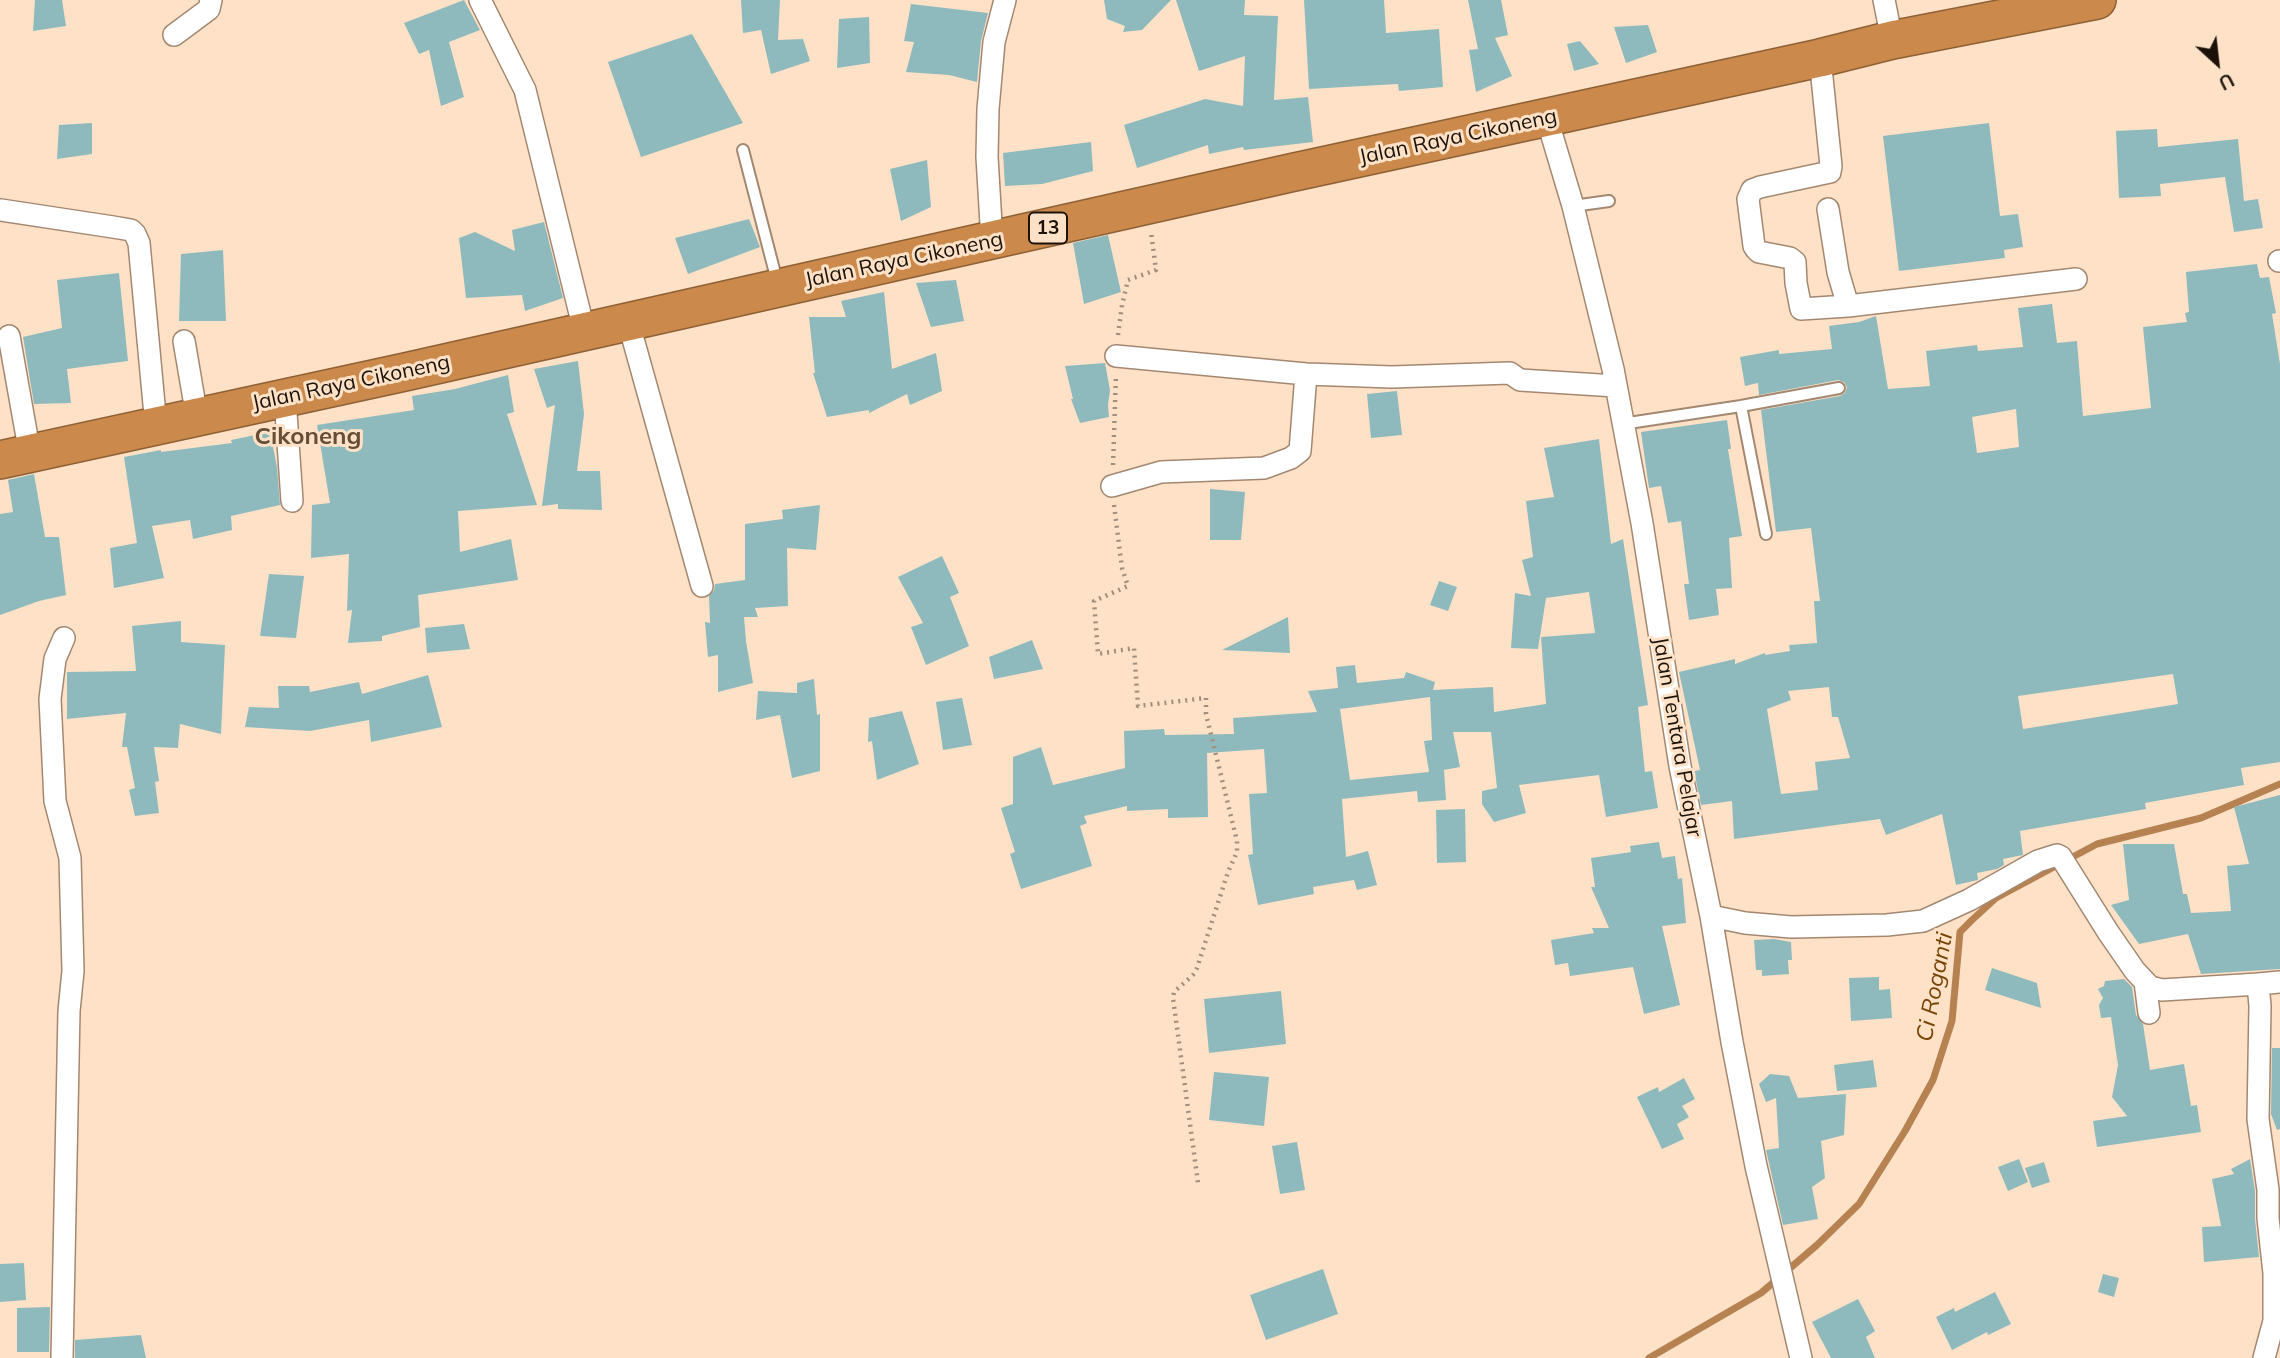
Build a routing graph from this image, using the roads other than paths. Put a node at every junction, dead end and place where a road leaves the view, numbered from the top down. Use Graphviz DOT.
graph roads {
  1 [pos="211,0"];
  2 [pos="480,0"];
  3 [pos="1004,0"];
  4 [pos="1885,0"];
  5 [pos="2097,0"];
  6 [pos="174,35"];
  7 [pos="1892,40"];
  8 [pos="1820,58"];
  9 [pos="1548,119"];
  10 [pos="743,150"];
  11 [pos="1609,201"];
  12 [pos="1573,206"];
  13 [pos="1828,209"];
  14 [pos="1,210"];
  15 [pos="992,241"];
  16 [pos="2076,279"];
  17 [pos="778,288"];
  18 [pos="1848,306"];
  19 [pos="628,321"];
  20 [pos="584,330"];
  21 [pos="9,336"];
  22 [pos="184,341"];
  23 [pos="1116,356"];
  24 [pos="1306,374"];
  25 [pos="1616,386"];
  26 [pos="1839,388"];
  27 [pos="285,398"];
  28 [pos="1741,406"];
  29 [pos="197,417"];
  30 [pos="1622,424"];
  31 [pos="156,426"];
  32 [pos="15,457"];
  33 [pos="1112,486"];
  34 [pos="292,501"];
  35 [pos="1766,534"];
  36 [pos="702,586"];
  37 [pos="64,638"];
  38 [pos="1711,916"];
  39 [pos="2145,982"];
  40 [pos="2280,982"];
  41 [pos="2258,984"];
  42 [pos="2149,1013"];
  43 [pos="2274,1218"];
  44 [pos="62,1358"];
  45 [pos="1801,1358"];
  46 [pos="2263,1358"];
  1 -- 6 [label="street"];
  2 -- 20 [label="street"];
  3 -- 15 [label="street"];
  4 -- 7 [label="street"];
  5 -- 7 [label="highway, Jalan Raya Cikoneng / 13"];
  7 -- 8 [label="highway, Jalan Raya Cikoneng / 13"];
  8 -- 9 [label="highway, Jalan Raya Cikoneng / 13"];
  8 -- 18 [label="street"];
  9 -- 12 [label="street, Jalan Tentara Pelajar"];
  9 -- 15 [label="highway, Jalan Raya Cikoneng / 13"];
  10 -- 17 [label="lane"];
  11 -- 12 [label="lane"];
  12 -- 25 [label="street, Jalan Tentara Pelajar"];
  13 -- 18 [label="street"];
  14 -- 31 [label="street"];
  15 -- 17 [label="highway, Jalan Raya Cikoneng / 13"];
  16 -- 18 [label="street"];
  17 -- 19 [label="highway, Jalan Raya Cikoneng / 13"];
  19 -- 20 [label="highway, Jalan Raya Cikoneng / 13"];
  19 -- 36 [label="street"];
  20 -- 27 [label="highway, Jalan Raya Cikoneng / 13"];
  21 -- 32 [label="street"];
  22 -- 29 [label="street"];
  23 -- 24 [label="street"];
  24 -- 25 [label="street"];
  24 -- 33 [label="street"];
  25 -- 30 [label="street, Jalan Tentara Pelajar"];
  26 -- 28 [label="lane"];
  27 -- 29 [label="highway, Jalan Raya Cikoneng / 13"];
  27 -- 34 [label="street"];
  28 -- 30 [label="lane"];
  28 -- 35 [label="lane"];
  29 -- 31 [label="highway, Jalan Raya Cikoneng / 13"];
  30 -- 38 [label="street, Jalan Tentara Pelajar"];
  31 -- 32 [label="highway, Jalan Raya Cikoneng / 13"];
  37 -- 44 [label="street"];
  38 -- 39 [label="street"];
  38 -- 45 [label="street, Jalan Tentara Pelajar"];
  39 -- 41 [label="street"];
  39 -- 42 [label="street"];
  40 -- 41 [label="street"];
  41 -- 43 [label="street"];
  43 -- 46 [label="street"];
}
